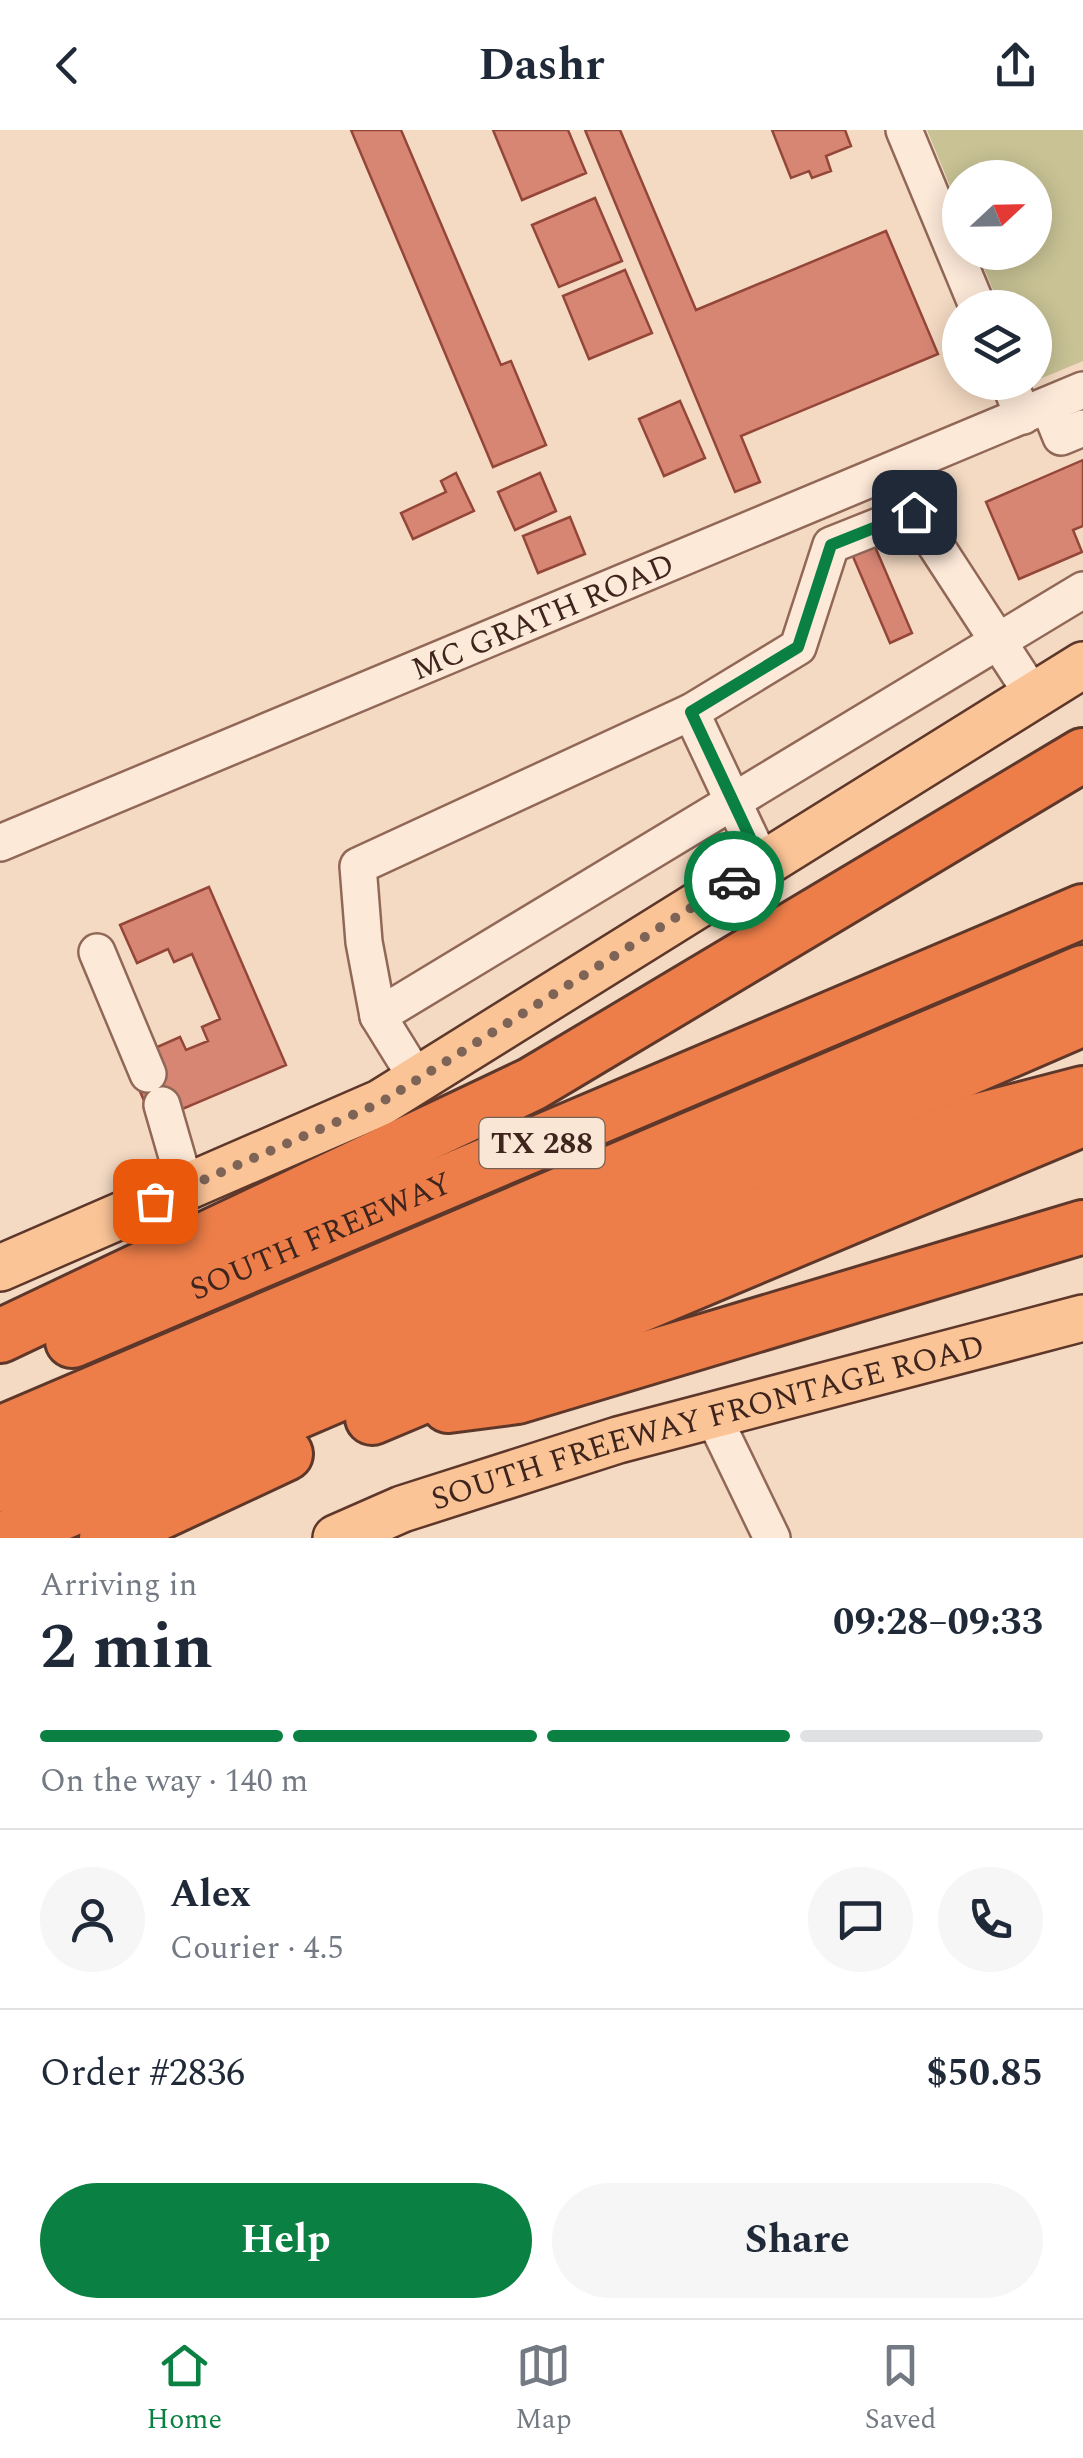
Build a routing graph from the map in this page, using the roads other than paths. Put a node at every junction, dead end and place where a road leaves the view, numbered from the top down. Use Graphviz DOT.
graph roads {
  1 [pos="904,130"];
  2 [pos="971,290"];
  3 [pos="1083,390"];
  4 [pos="1026,400"];
  5 [pos="1035,410"];
  6 [pos="1083,428"];
  7 [pos="1083,590"];
  8 [pos="1001,641"];
  9 [pos="1083,665"];
  10 [pos="1033,695"];
  11 [pos="691,712"];
  12 [pos="1083,755"];
  13 [pos="731,803"];
  14 [pos="0,843"];
  15 [pos="762,863"];
  16 [pos="1083,911"];
  17 [pos="1083,941"];
  18 [pos="97,952"];
  19 [pos="1083,972"];
  20 [pos="378,1016"];
  21 [pos="1083,1019"];
  22 [pos="860,1067"];
  23 [pos="417,1079"];
  24 [pos="1083,1093"];
  25 [pos="1083,1119"];
  26 [pos="186,1188"];
  27 [pos="1083,1227"];
  28 [pos="0,1268"];
  29 [pos="1083,1318"];
  30 [pos="0,1336"];
  31 [pos="0,1370"];
  32 [pos="377,1416"];
  33 [pos="713,1416"];
  34 [pos="0,1433"];
  35 [pos="0,1484"];
  36 [pos="4,1538"];
  37 [pos="106,1538"];
  38 [pos="336,1538"];
  39 [pos="772,1538"];
  1 -- 2 [label="street"];
  3 -- 5 [label="street, MC GRATH ROAD"];
  4 -- 5 [label="street"];
  5 -- 6 [label="street"];
  5 -- 14 [label="street, MC GRATH ROAD"];
  7 -- 8 [label="street"];
  8 -- 10 [label="street"];
  8 -- 11 [label="street"];
  8 -- 13 [label="street"];
  9 -- 10 [label="main road"];
  10 -- 15 [label="main road"];
  11 -- 13 [label="street"];
  11 -- 20 [label="street"];
  12 -- 30 [label="highway"];
  13 -- 15 [label="street"];
  13 -- 20 [label="street"];
  15 -- 23 [label="main road"];
  16 -- 31 [label="highway, SOUTH FREEWAY / TX 288"];
  17 -- 22 [label="highway"];
  18 -- 26 [label="street"];
  19 -- 22 [label="highway"];
  20 -- 23 [label="street"];
  21 -- 35 [label="highway"];
  22 -- 34 [label="highway"];
  23 -- 26 [label="main road"];
  24 -- 36 [label="highway"];
  25 -- 32 [label="highway"];
  26 -- 28 [label="main road"];
  27 -- 32 [label="highway"];
  29 -- 33 [label="main road, SOUTH FREEWAY FRONTAGE ROAD"];
  32 -- 37 [label="highway"];
  33 -- 38 [label="main road, SOUTH FREEWAY FRONTAGE ROAD"];
  33 -- 39 [label="street"];
}
